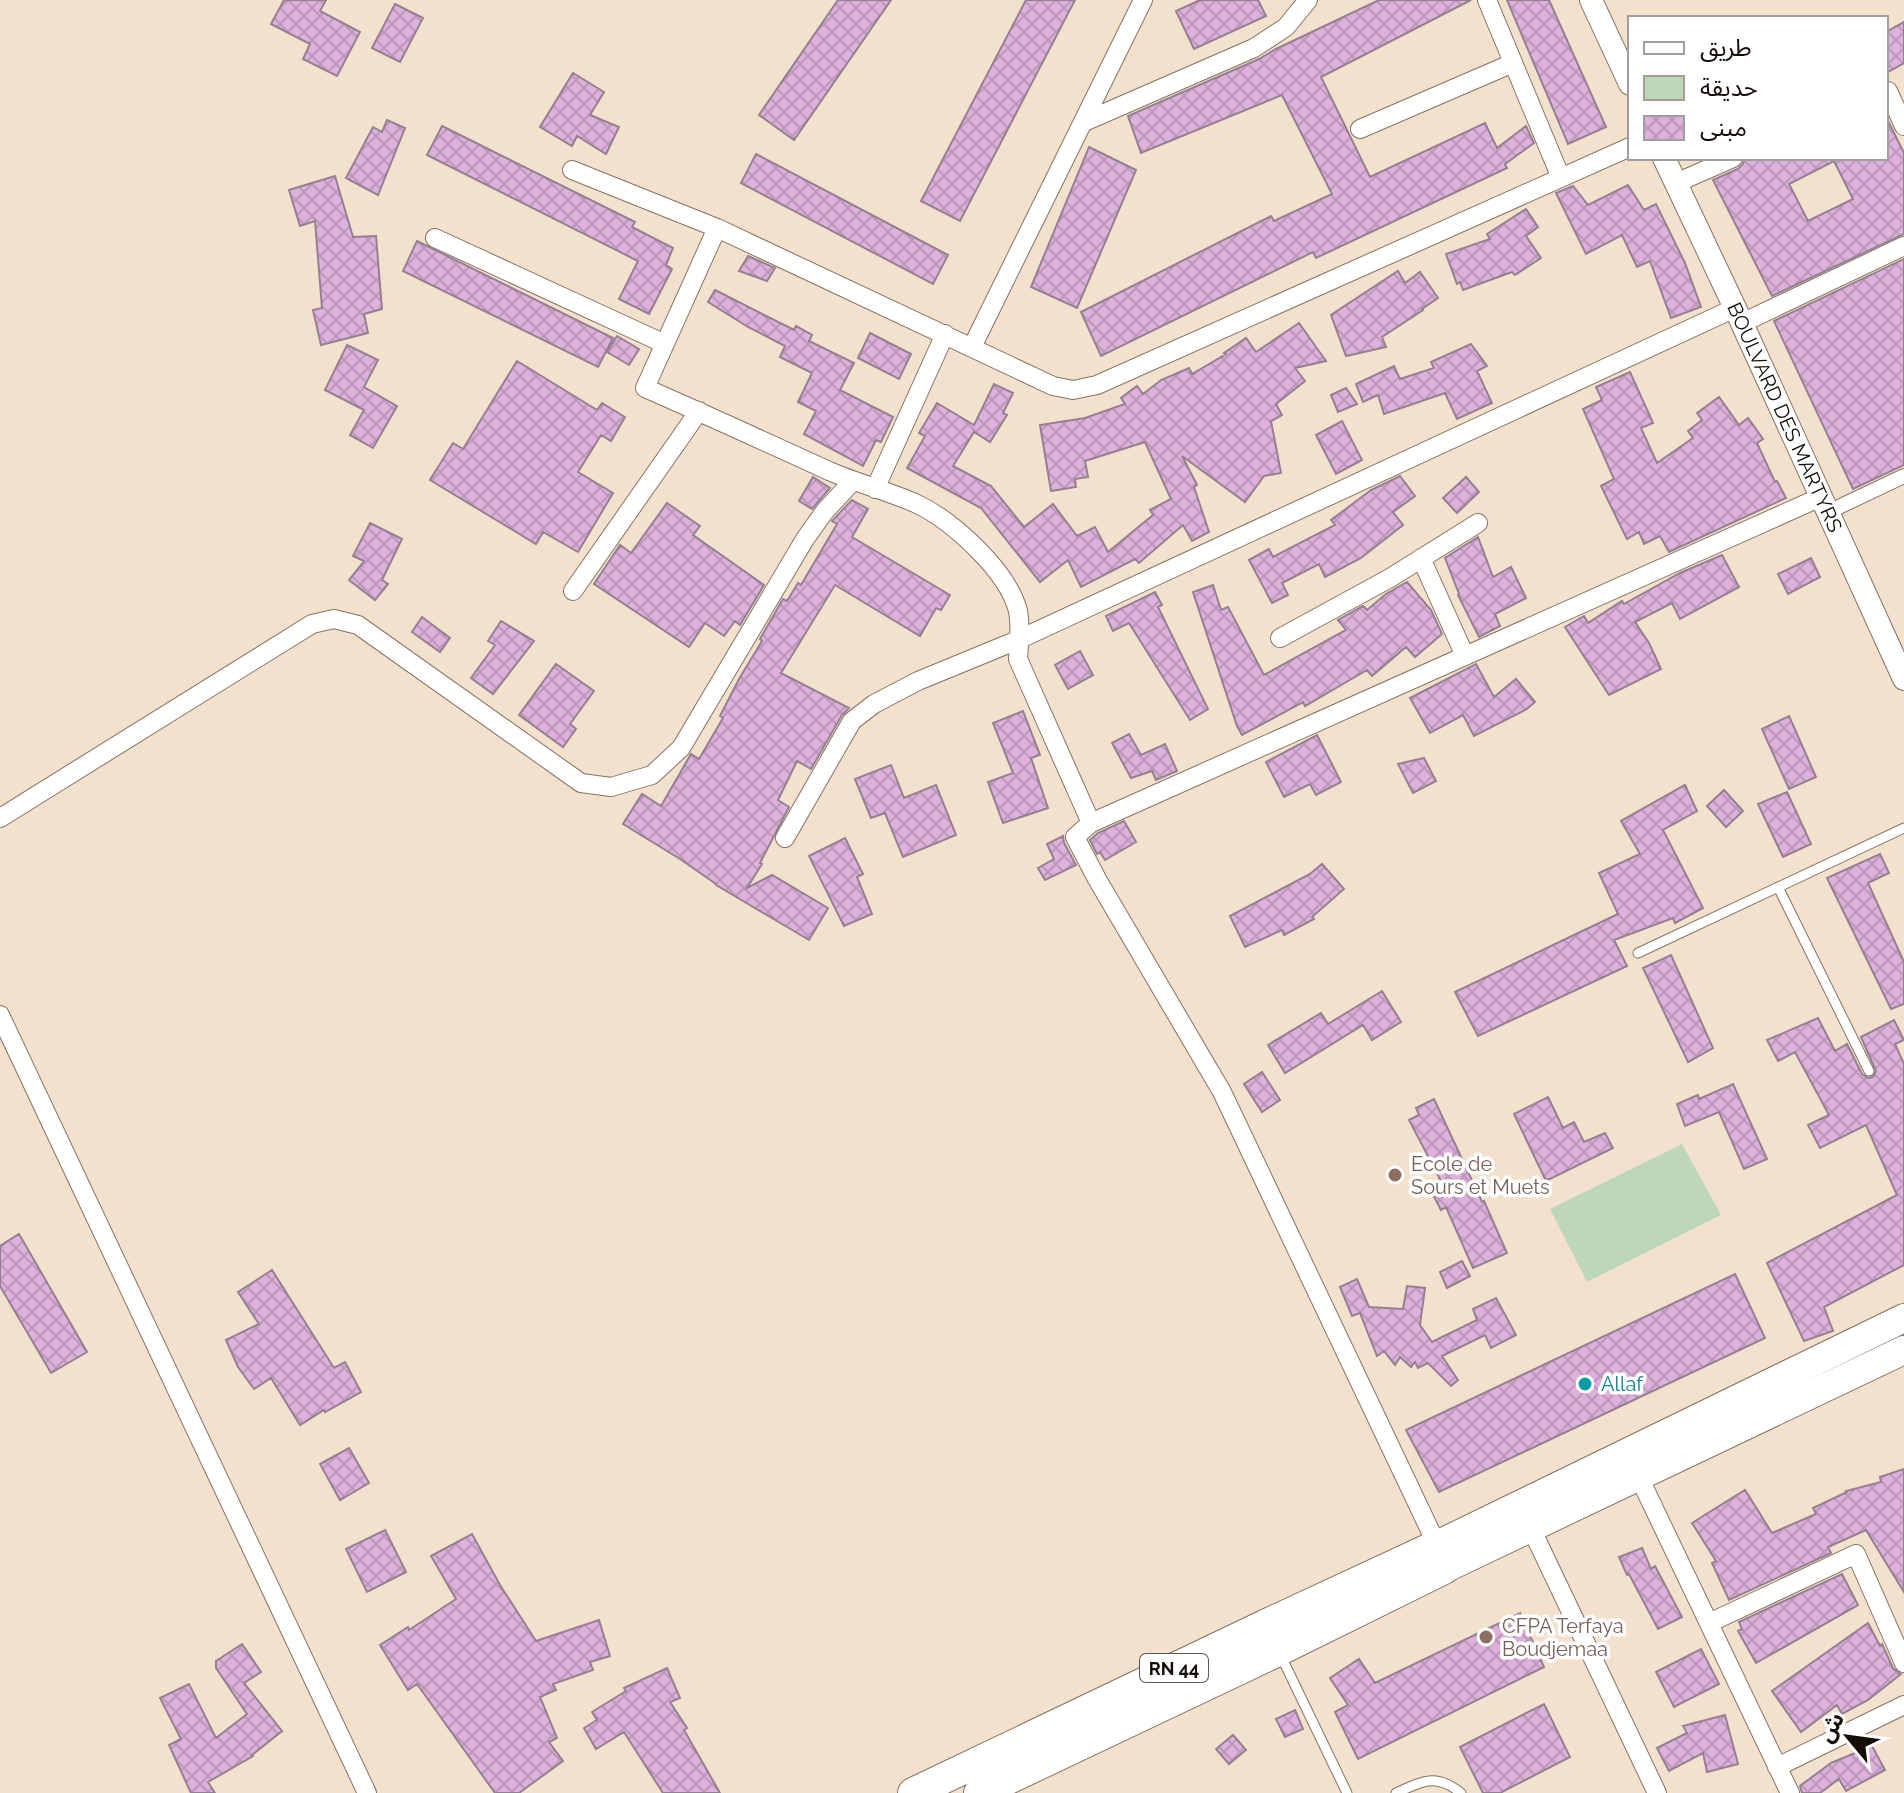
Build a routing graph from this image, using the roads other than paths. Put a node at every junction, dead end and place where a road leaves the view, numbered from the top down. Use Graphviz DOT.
graph roads {
  1 [pos="1143,0"];
  2 [pos="1308,0"];
  3 [pos="1487,0"];
  4 [pos="1591,0"];
  5 [pos="1513,63"];
  6 [pos="1628,80"];
  7 [pos="1893,89"];
  8 [pos="1084,122"];
  9 [pos="1904,126"];
  10 [pos="1360,129"];
  11 [pos="1628,148"];
  12 [pos="1665,160"];
  13 [pos="1728,160"];
  14 [pos="572,170"];
  15 [pos="1561,178"];
  16 [pos="1676,183"];
  17 [pos="717,228"];
  18 [pos="435,238"];
  19 [pos="1904,246"];
  20 [pos="1739,315"];
  21 [pos="945,334"];
  22 [pos="665,344"];
  23 [pos="972,347"];
  24 [pos="699,411"];
  25 [pos="1904,476"];
  26 [pos="853,481"];
  27 [pos="875,489"];
  28 [pos="1825,504"];
  29 [pos="1478,523"];
  30 [pos="1421,558"];
  31 [pos="573,591"];
  32 [pos="1280,638"];
  33 [pos="1020,639"];
  34 [pos="1465,656"];
  35 [pos="1904,679"];
  36 [pos="0,818"];
  37 [pos="1091,823"];
  38 [pos="1904,828"];
  39 [pos="785,838"];
  40 [pos="1778,887"];
  41 [pos="1638,953"];
  42 [pos="0,1015"];
  43 [pos="1869,1071"];
  44 [pos="1904,1318"];
  45 [pos="1904,1350"];
  46 [pos="1638,1475"];
  47 [pos="1531,1528"];
  48 [pos="1441,1557"];
  49 [pos="1709,1623"];
  50 [pos="1278,1651"];
  51 [pos="1904,1663"];
  52 [pos="1904,1705"];
  53 [pos="1777,1767"];
  54 [pos="367,1793"];
  55 [pos="913,1793"];
  56 [pos="979,1793"];
  57 [pos="1347,1793"];
  58 [pos="1396,1793"];
  59 [pos="1461,1793"];
  60 [pos="1657,1793"];
  61 [pos="1790,1793"];
  1 -- 8 [label="street"];
  2 -- 8 [label="street"];
  3 -- 5 [label="street"];
  4 -- 6 [label="street"];
  5 -- 10 [label="street"];
  5 -- 15 [label="street"];
  7 -- 9 [label="street"];
  8 -- 23 [label="street"];
  11 -- 15 [label="street"];
  12 -- 16 [label="street, BOULVARD DES MARTYRS"];
  13 -- 16 [label="street"];
  14 -- 17 [label="street"];
  15 -- 23 [label="street"];
  16 -- 20 [label="street, BOULVARD DES MARTYRS"];
  17 -- 21 [label="street"];
  17 -- 22 [label="street"];
  18 -- 22 [label="street"];
  19 -- 20 [label="street"];
  20 -- 28 [label="street, BOULVARD DES MARTYRS"];
  20 -- 33 [label="street"];
  21 -- 23 [label="street"];
  21 -- 27 [label="street"];
  22 -- 24 [label="street"];
  24 -- 26 [label="street"];
  24 -- 31 [label="street"];
  25 -- 28 [label="street"];
  26 -- 27 [label="street"];
  26 -- 36 [label="street"];
  27 -- 33 [label="street"];
  28 -- 34 [label="street"];
  28 -- 35 [label="street, BOULVARD DES MARTYRS"];
  29 -- 30 [label="street"];
  30 -- 32 [label="street"];
  30 -- 34 [label="street"];
  33 -- 37 [label="street"];
  33 -- 39 [label="street"];
  34 -- 37 [label="street"];
  37 -- 48 [label="street"];
  38 -- 40 [label="lane"];
  40 -- 41 [label="lane"];
  40 -- 43 [label="lane"];
  42 -- 54 [label="street"];
  44 -- 48 [label="main road, RN 44"];
  45 -- 46 [label="main road, RN 44"];
  46 -- 47 [label="main road, RN 44"];
  46 -- 49 [label="street"];
  47 -- 48 [label="main road, RN 44"];
  47 -- 60 [label="street"];
  48 -- 50 [label="highway, RN 44"];
  48 -- 55 [label="highway, RN 44"];
  49 -- 51 [label="street"];
  49 -- 53 [label="street"];
  50 -- 56 [label="highway, RN 44"];
  50 -- 57 [label="lane"];
  52 -- 53 [label="street"];
  53 -- 61 [label="street"];
  58 -- 59 [label="lane"];
}
